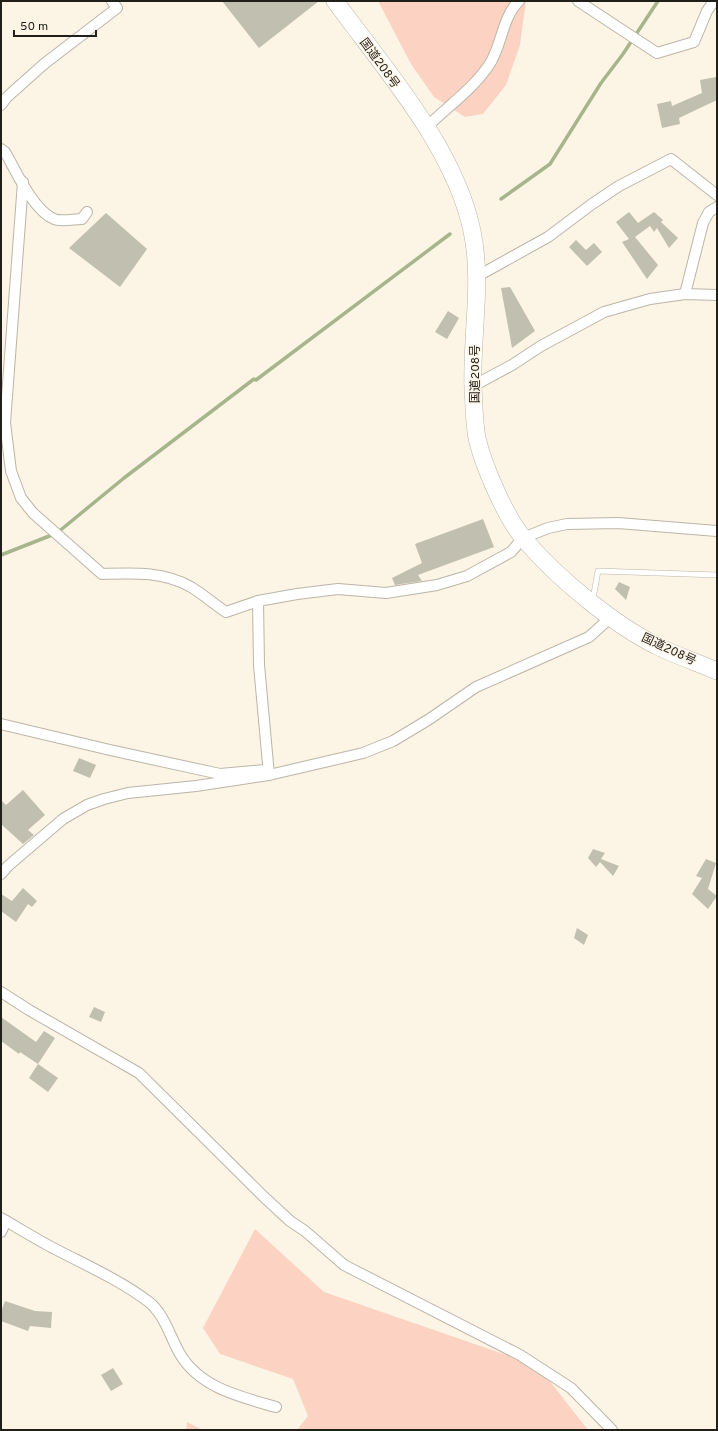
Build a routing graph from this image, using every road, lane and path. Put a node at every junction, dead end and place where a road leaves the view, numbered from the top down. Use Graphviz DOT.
graph roads {
  1 [pos="112,1"];
  2 [pos="334,1"];
  3 [pos="519,1"];
  4 [pos="578,1"];
  5 [pos="714,1"];
  6 [pos="1,105"];
  7 [pos="427,127"];
  8 [pos="1,149"];
  9 [pos="23,182"];
  10 [pos="717,195"];
  11 [pos="717,208"];
  12 [pos="87,212"];
  13 [pos="476,277"];
  14 [pos="685,294"];
  15 [pos="717,295"];
  16 [pos="473,386"];
  17 [pos="3,423"];
  18 [pos="717,531"];
  19 [pos="523,538"];
  20 [pos="717,575"];
  21 [pos="258,601"];
  22 [pos="592,602"];
  23 [pos="610,618"];
  24 [pos="717,671"];
  25 [pos="1,724"];
  26 [pos="268,772"];
  27 [pos="1,874"];
  28 [pos="1,992"];
  29 [pos="3,1219"];
  30 [pos="1,1232"];
  31 [pos="276,1407"];
  32 [pos="612,1430"];
  1 -- 6 [label="street"];
  2 -- 7 [label="highway, 国道208号"];
  3 -- 7 [label="street"];
  4 -- 5 [label="street"];
  7 -- 13 [label="highway, 国道208号"];
  8 -- 9 [label="street"];
  9 -- 12 [label="street"];
  9 -- 17 [label="street"];
  10 -- 13 [label="street"];
  11 -- 14 [label="street"];
  13 -- 16 [label="highway, 国道208号"];
  14 -- 15 [label="street"];
  14 -- 16 [label="street"];
  16 -- 19 [label="highway, 国道208号"];
  17 -- 21 [label="street"];
  18 -- 19 [label="street"];
  19 -- 21 [label="street"];
  19 -- 22 [label="highway, 国道208号"];
  20 -- 22 [label="lane"];
  21 -- 26 [label="street"];
  22 -- 23 [label="highway, 国道208号"];
  23 -- 24 [label="highway, 国道208号"];
  23 -- 26 [label="street"];
  25 -- 26 [label="street"];
  26 -- 27 [label="street"];
  28 -- 32 [label="street"];
  29 -- 30 [label="street"];
  29 -- 31 [label="street"];
}
